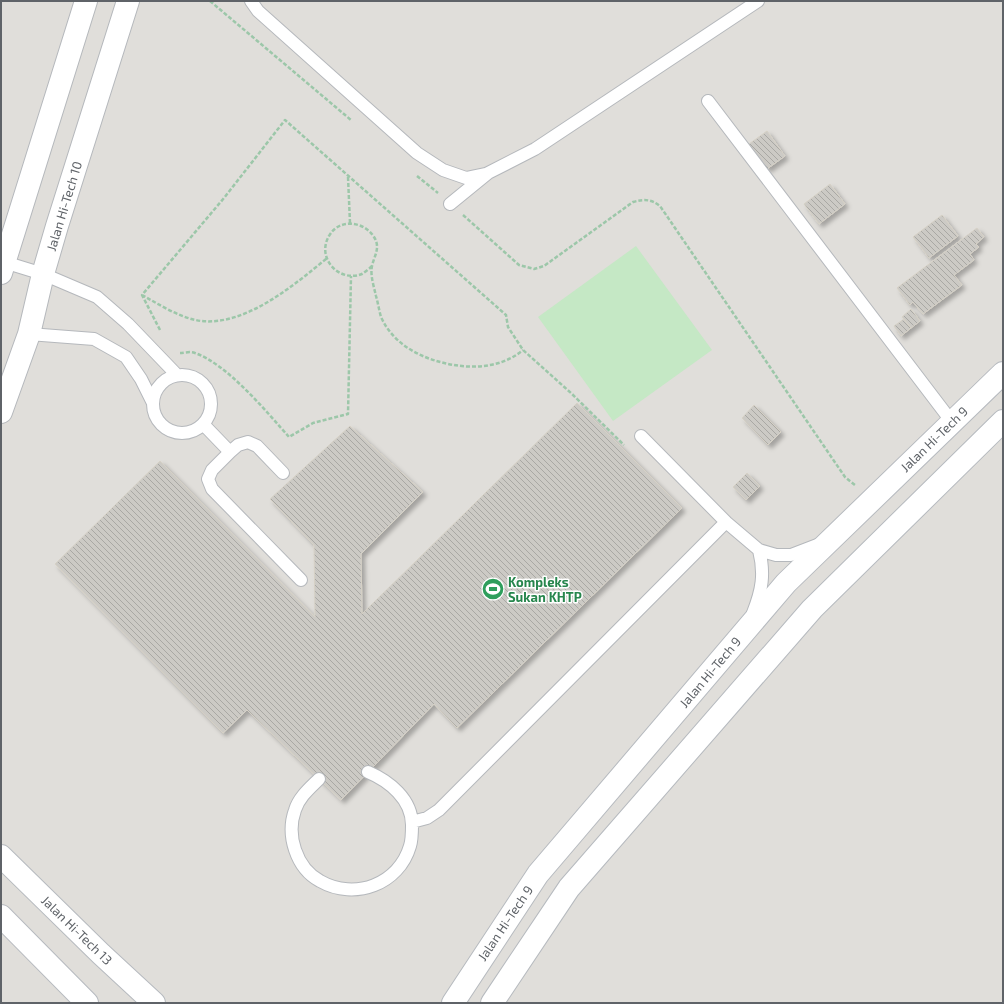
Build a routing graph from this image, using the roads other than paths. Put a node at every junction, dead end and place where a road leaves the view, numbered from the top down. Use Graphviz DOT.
graph roads {
  1 [pos="86,1"];
  2 [pos="128,1"];
  3 [pos="250,1"];
  4 [pos="758,1"];
  5 [pos="708,101"];
  6 [pos="488,173"];
  7 [pos="450,204"];
  8 [pos="2,267"];
  9 [pos="43,274"];
  10 [pos="29,334"];
  11 [pos="173,371"];
  12 [pos="1003,373"];
  13 [pos="152,403"];
  14 [pos="1,412"];
  15 [pos="1003,421"];
  16 [pos="952,422"];
  17 [pos="203,424"];
  18 [pos="642,436"];
  19 [pos="230,452"];
  20 [pos="283,473"];
  21 [pos="726,522"];
  22 [pos="827,541"];
  23 [pos="759,550"];
  24 [pos="301,580"];
  25 [pos="746,630"];
  26 [pos="368,772"];
  27 [pos="319,779"];
  28 [pos="412,822"];
  29 [pos="1,856"];
  30 [pos="1,916"];
  31 [pos="87,1003"];
  32 [pos="154,1003"];
  33 [pos="453,1003"];
  34 [pos="492,1003"];
  1 -- 8 [label="main road"];
  2 -- 9 [label="main road, Jalan Hi-Tech 10"];
  3 -- 6 [label="lane"];
  4 -- 6 [label="lane"];
  5 -- 16 [label="lane"];
  6 -- 7 [label="lane"];
  8 -- 9 [label="lane"];
  9 -- 10 [label="main road, Jalan Hi-Tech 10"];
  9 -- 11 [label="lane"];
  10 -- 13 [label="lane"];
  10 -- 14 [label="main road, Jalan Hi-Tech 10"];
  11 -- 13 [label="lane"];
  11 -- 17 [label="lane"];
  12 -- 16 [label="main road, Jalan Hi-Tech 9"];
  13 -- 17 [label="lane"];
  15 -- 34 [label="main road"];
  16 -- 22 [label="main road, Jalan Hi-Tech 9"];
  17 -- 19 [label="lane"];
  18 -- 21 [label="lane"];
  19 -- 20 [label="lane"];
  19 -- 24 [label="lane"];
  21 -- 23 [label="lane"];
  21 -- 28 [label="lane"];
  22 -- 23 [label="lane"];
  22 -- 25 [label="main road, Jalan Hi-Tech 9"];
  23 -- 25 [label="lane"];
  25 -- 33 [label="main road, Jalan Hi-Tech 9"];
  26 -- 28 [label="lane"];
  27 -- 28 [label="lane"];
  29 -- 32 [label="main road, Jalan Hi-Tech 13"];
  30 -- 31 [label="main road"];
}
